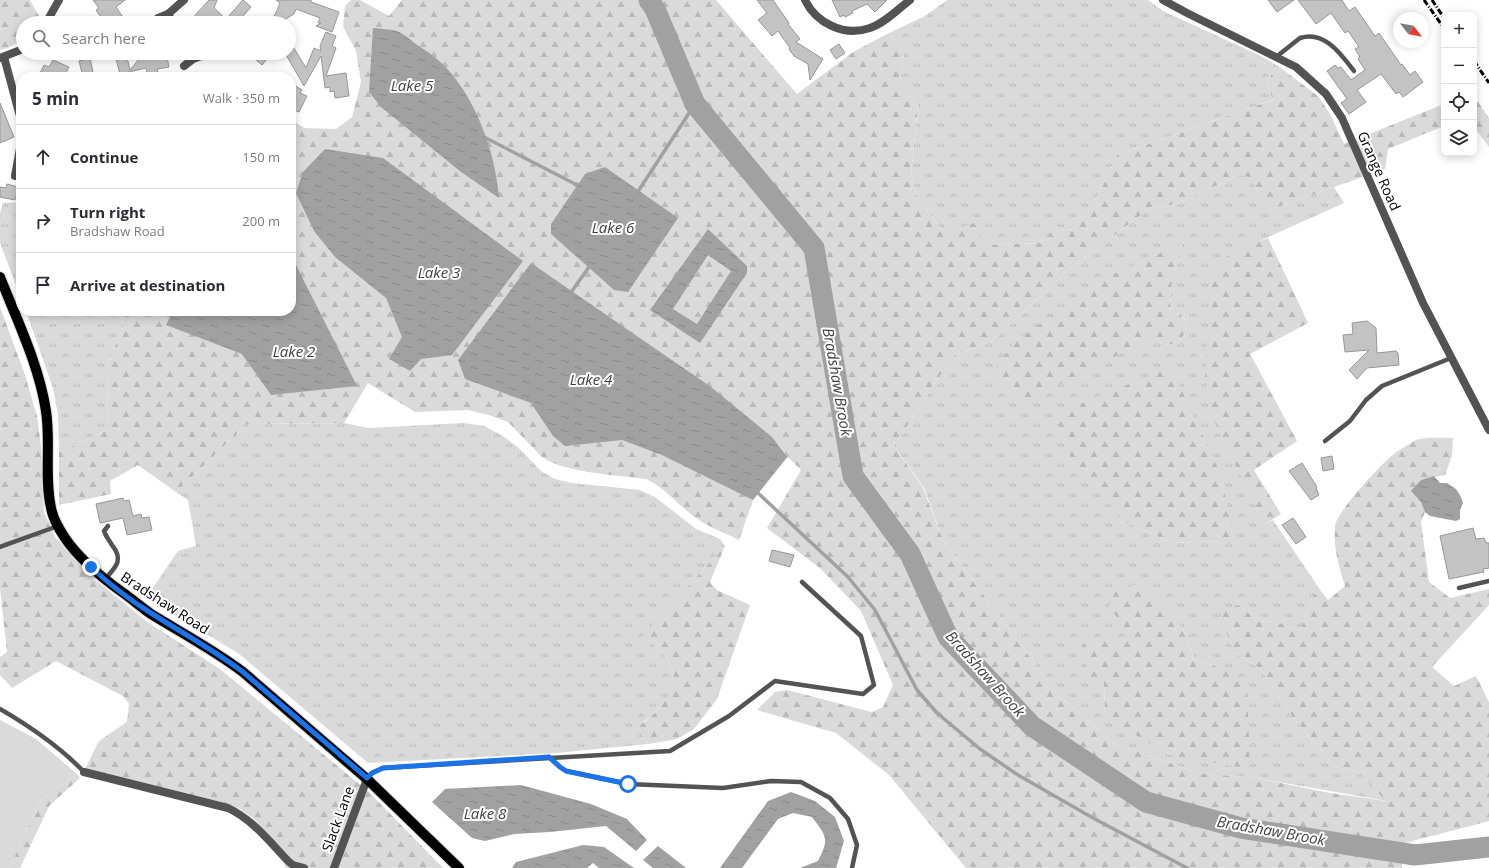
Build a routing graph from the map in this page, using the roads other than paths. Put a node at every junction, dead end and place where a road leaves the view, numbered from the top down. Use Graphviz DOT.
graph roads {
  1 [pos="59,0"];
  2 [pos="184,0"];
  3 [pos="804,0"];
  4 [pos="910,0"];
  5 [pos="1163,0"];
  6 [pos="168,14"];
  7 [pos="50,16"];
  8 [pos="163,16"];
  9 [pos="16,52"];
  10 [pos="2,57"];
  11 [pos="1276,57"];
  12 [pos="188,60"];
  13 [pos="184,66"];
  14 [pos="1354,71"];
  15 [pos="16,103"];
  16 [pos="16,170"];
  17 [pos="15,176"];
  18 [pos="0,277"];
  19 [pos="1451,358"];
  20 [pos="1489,430"];
  21 [pos="1325,441"];
  22 [pos="58,526"];
  23 [pos="108,526"];
  24 [pos="0,547"];
  25 [pos="105,579"];
  26 [pos="1489,581"];
  27 [pos="802,582"];
  28 [pos="1459,588"];
  29 [pos="0,709"];
  30 [pos="549,757"];
  31 [pos="84,772"];
  32 [pos="367,778"];
  33 [pos="304,868"];
  34 [pos="334,868"];
  35 [pos="459,868"];
  36 [pos="852,868"];
  1 -- 7 [label="street"];
  2 -- 6 [label="street"];
  3 -- 4 [label="street"];
  5 -- 11 [label="street, Grange Road"];
  6 -- 8 [label="street"];
  9 -- 10 [label="street"];
  10 -- 15 [label="street"];
  11 -- 14 [label="lane"];
  11 -- 19 [label="street, Grange Road"];
  12 -- 13 [label="street"];
  16 -- 17 [label="street"];
  18 -- 22 [label="main road, Bradshaw Road"];
  19 -- 20 [label="street, Grange Road"];
  19 -- 21 [label="lane"];
  22 -- 24 [label="lane"];
  22 -- 25 [label="main road, Bradshaw Road"];
  23 -- 25 [label="lane"];
  25 -- 32 [label="main road, Bradshaw Road"];
  26 -- 28 [label="lane"];
  27 -- 30 [label="lane"];
  29 -- 31 [label="lane"];
  30 -- 32 [label="lane"];
  30 -- 36 [label="lane"];
  31 -- 33 [label="street"];
  32 -- 34 [label="street, Slack Lane"];
  32 -- 35 [label="main road, Bradshaw Road"];
}
